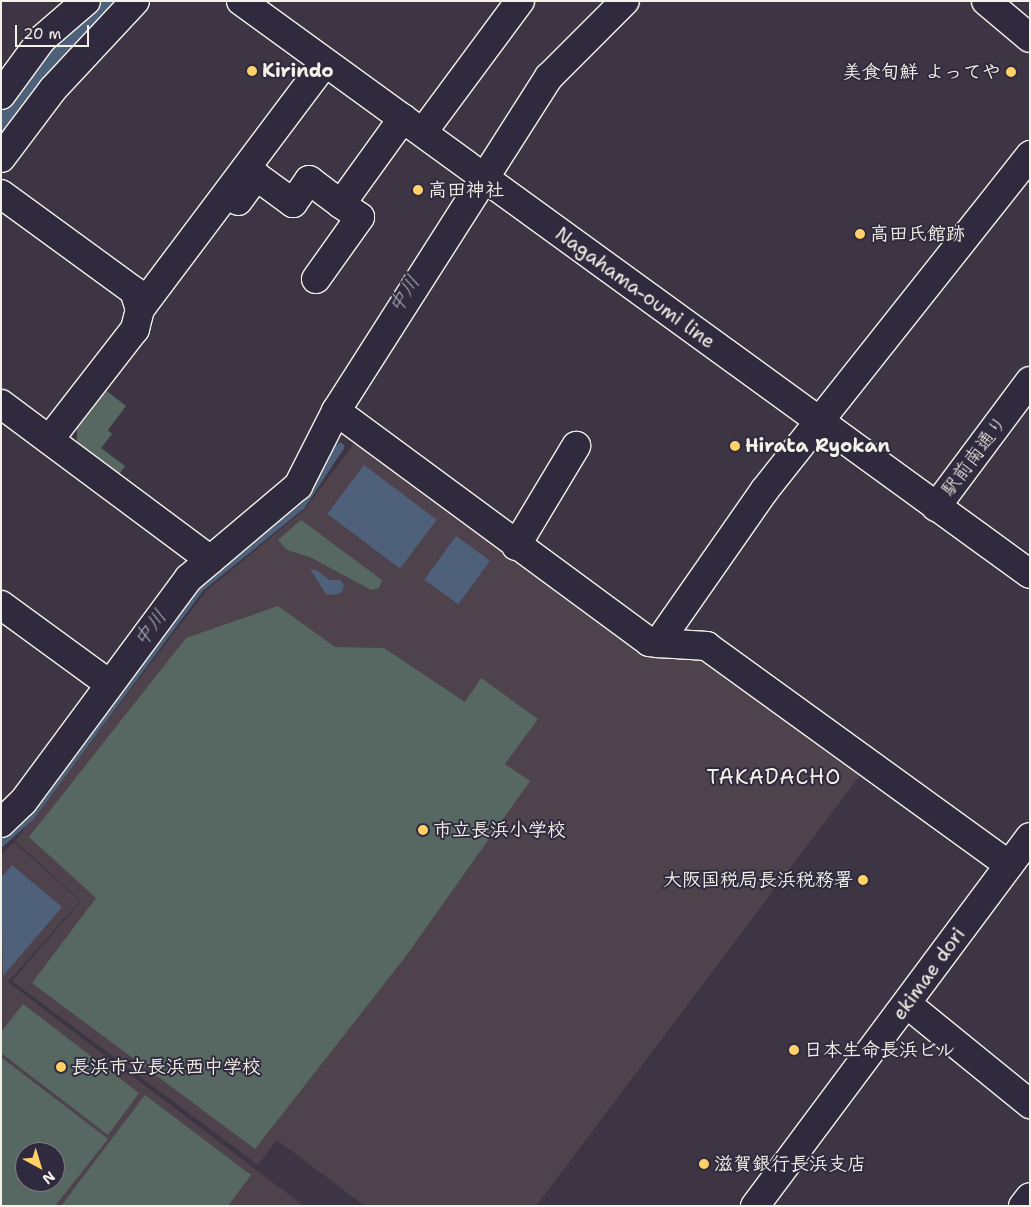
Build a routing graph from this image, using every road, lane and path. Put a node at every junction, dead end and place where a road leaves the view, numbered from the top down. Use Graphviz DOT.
graph roads {
  1 [pos="86,1"];
  2 [pos="135,1"];
  3 [pos="241,1"];
  4 [pos="520,1"];
  5 [pos="625,1"];
  6 [pos="986,1"];
  7 [pos="1030,38"];
  8 [pos="317,74"];
  9 [pos="1,94"];
  10 [pos="413,125"];
  11 [pos="1030,156"];
  12 [pos="1,158"];
  13 [pos="485,178"];
  14 [pos="1,194"];
  15 [pos="341,204"];
  16 [pos="225,220"];
  17 [pos="316,279"];
  18 [pos="140,309"];
  19 [pos="1030,381"];
  20 [pos="1,404"];
  21 [pos="336,411"];
  22 [pos="820,423"];
  23 [pos="49,440"];
  24 [pos="576,446"];
  25 [pos="936,507"];
  26 [pos="516,546"];
  27 [pos="210,560"];
  28 [pos="1030,574"];
  29 [pos="1,605"];
  30 [pos="658,643"];
  31 [pos="108,683"];
  32 [pos="2,822"];
  33 [pos="1030,837"];
  34 [pos="1009,865"];
  35 [pos="907,1004"];
  36 [pos="1029,1103"];
  37 [pos="1030,1197"];
  38 [pos="754,1206"];
  39 [pos="1023,1206"];
  1 -- 9 [label="street"];
  2 -- 12 [label="street"];
  3 -- 10 [label="street, Nagahama-oumi line"];
  4 -- 10 [label="street"];
  5 -- 13 [label="street"];
  6 -- 7 [label="street"];
  8 -- 18 [label="street"];
  10 -- 13 [label="street, Nagahama-oumi line"];
  10 -- 15 [label="street"];
  11 -- 22 [label="street"];
  13 -- 21 [label="street"];
  13 -- 22 [label="street, Nagahama-oumi line"];
  14 -- 18 [label="street"];
  15 -- 16 [label="street"];
  15 -- 17 [label="street"];
  18 -- 23 [label="street"];
  19 -- 25 [label="street, 駅前南通り"];
  20 -- 23 [label="street"];
  21 -- 26 [label="street"];
  21 -- 27 [label="street"];
  22 -- 25 [label="street, Nagahama-oumi line"];
  22 -- 30 [label="street"];
  23 -- 27 [label="street"];
  24 -- 26 [label="street"];
  25 -- 28 [label="street, Nagahama-oumi line"];
  26 -- 30 [label="street"];
  27 -- 31 [label="street"];
  29 -- 31 [label="street"];
  30 -- 34 [label="street"];
  31 -- 32 [label="street"];
  33 -- 34 [label="street, ekimae dori"];
  34 -- 35 [label="street, ekimae dori"];
  35 -- 36 [label="street"];
  35 -- 38 [label="street, ekimae dori"];
  37 -- 39 [label="street"];
}
